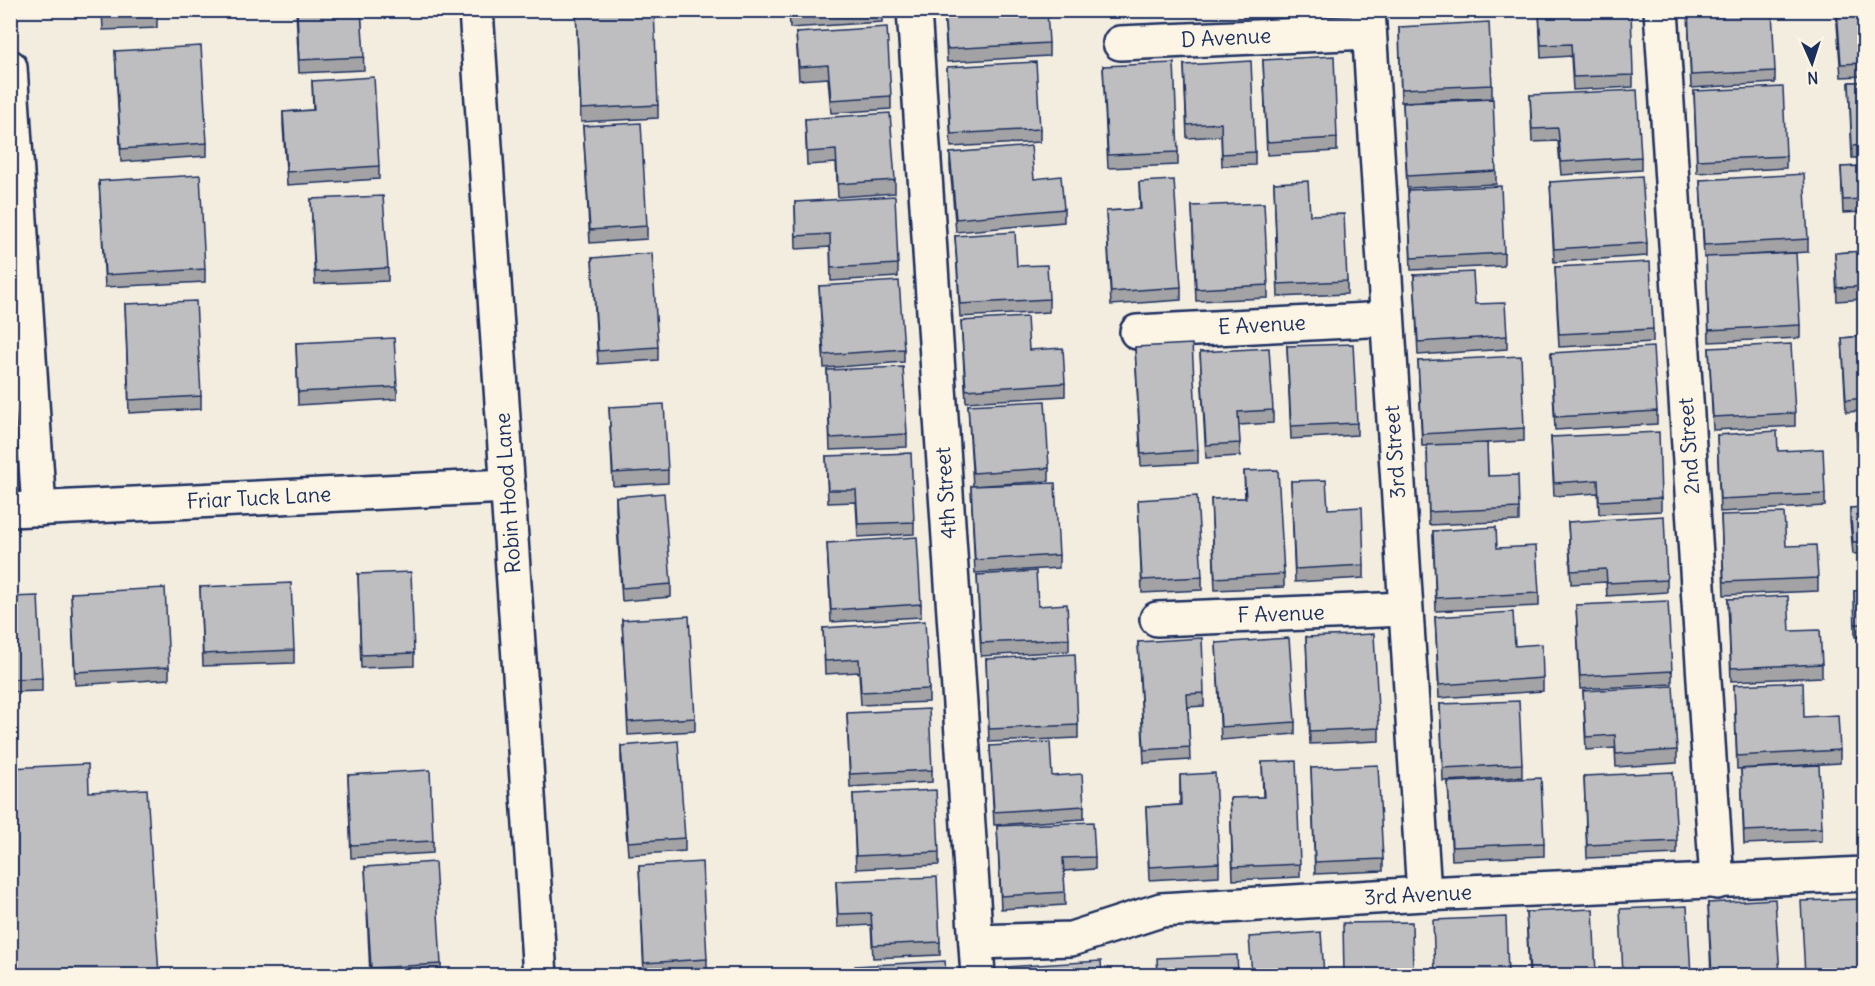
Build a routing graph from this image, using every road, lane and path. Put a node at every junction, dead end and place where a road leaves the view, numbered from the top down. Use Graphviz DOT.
graph roads {
  1 [pos="476,10"];
  2 [pos="914,10"];
  3 [pos="1661,10"];
  4 [pos="1368,21"];
  5 [pos="1120,43"];
  6 [pos="10,68"];
  7 [pos="1387,319"];
  8 [pos="1137,332"];
  9 [pos="508,486"];
  10 [pos="25,510"];
  11 [pos="1405,609"];
  12 [pos="1157,619"];
  13 [pos="1864,874"];
  14 [pos="1717,882"];
  15 [pos="1424,894"];
  16 [pos="976,942"];
  17 [pos="540,975"];
  18 [pos="978,975"];
  1 -- 9 [label="street, Robin Hood Lane"];
  2 -- 16 [label="street, 4th Street"];
  3 -- 14 [label="street, 2nd Street"];
  4 -- 5 [label="street, D Avenue"];
  4 -- 7 [label="street, 3rd Street"];
  6 -- 10 [label="street"];
  7 -- 8 [label="street, E Avenue"];
  7 -- 11 [label="street, 3rd Street"];
  9 -- 10 [label="street, Friar Tuck Lane"];
  9 -- 17 [label="street, Robin Hood Lane"];
  11 -- 12 [label="street, F Avenue"];
  11 -- 15 [label="street, 3rd Street"];
  13 -- 14 [label="street, 3rd Avenue"];
  14 -- 15 [label="street, 3rd Avenue"];
  15 -- 16 [label="street, 3rd Avenue"];
  16 -- 18 [label="street, 4th Street"];
}
